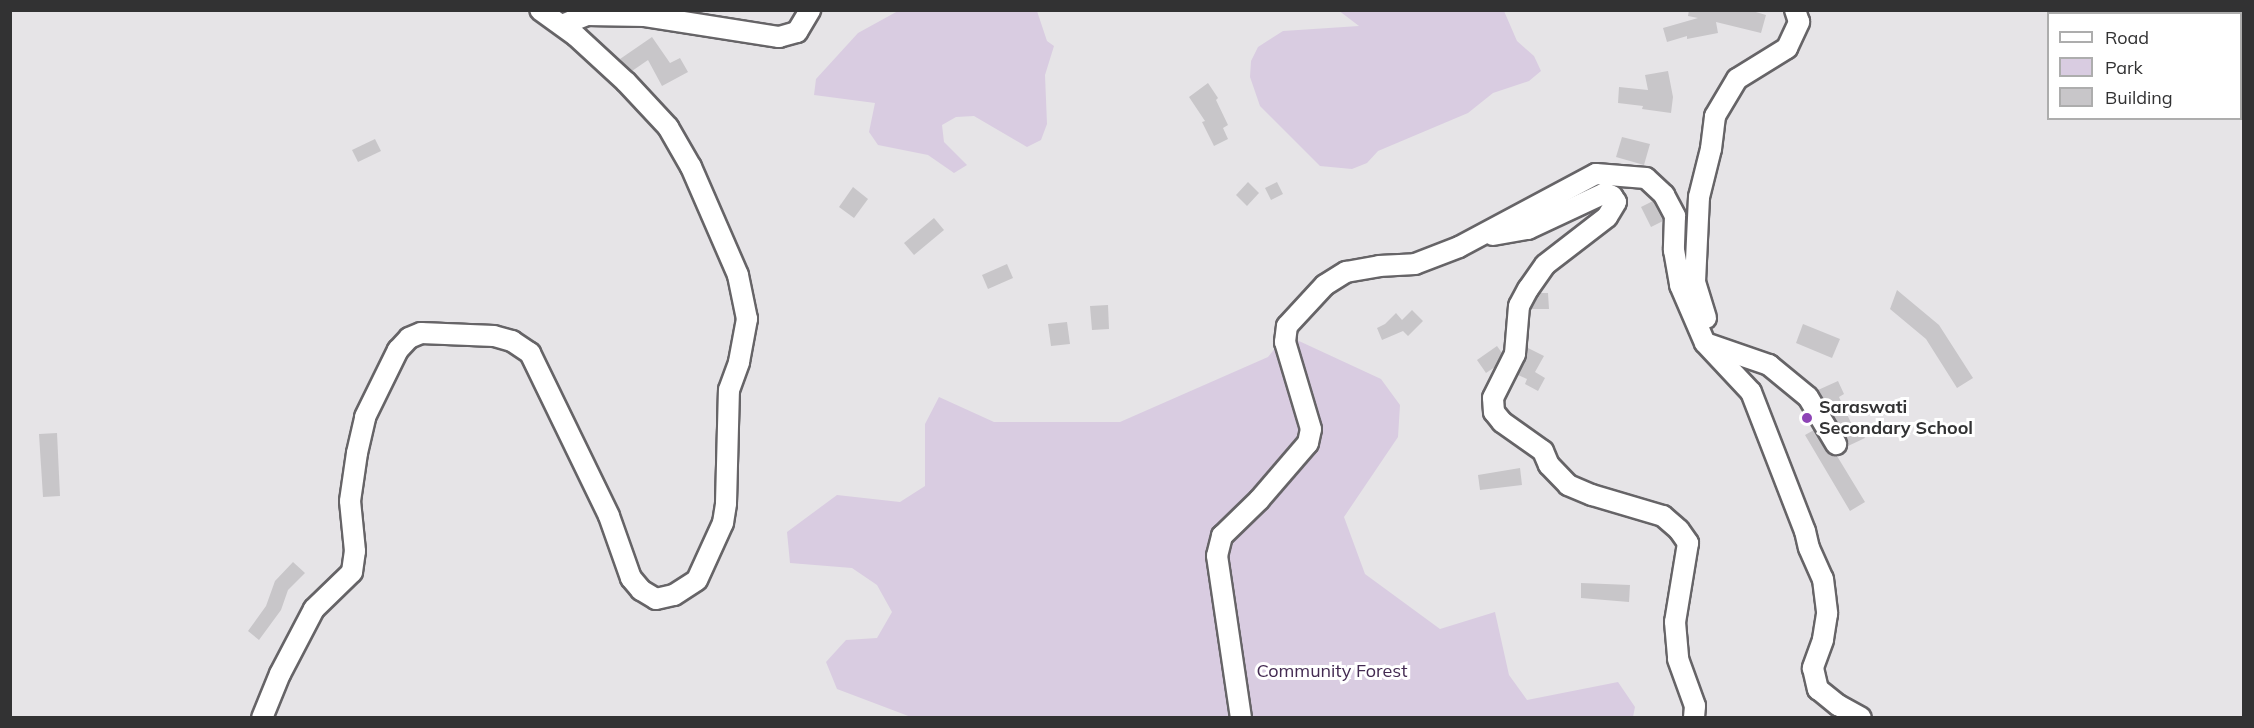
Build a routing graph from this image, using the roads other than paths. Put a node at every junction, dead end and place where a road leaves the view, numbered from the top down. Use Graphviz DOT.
graph roads {
  1 [pos="540,10"];
  2 [pos="810,10"];
  3 [pos="1795,10"];
  4 [pos="562,25"];
  5 [pos="1481,235"];
  6 [pos="1712,345"];
  7 [pos="1836,444"];
  8 [pos="262,717"];
  9 [pos="1241,717"];
  10 [pos="1694,717"];
  11 [pos="1861,717"];
  1 -- 4 [label="street"];
  2 -- 4 [label="street"];
  3 -- 6 [label="street"];
  4 -- 8 [label="street"];
  5 -- 6 [label="street"];
  5 -- 9 [label="street"];
  5 -- 10 [label="street"];
  6 -- 7 [label="street"];
  6 -- 11 [label="street"];
}
